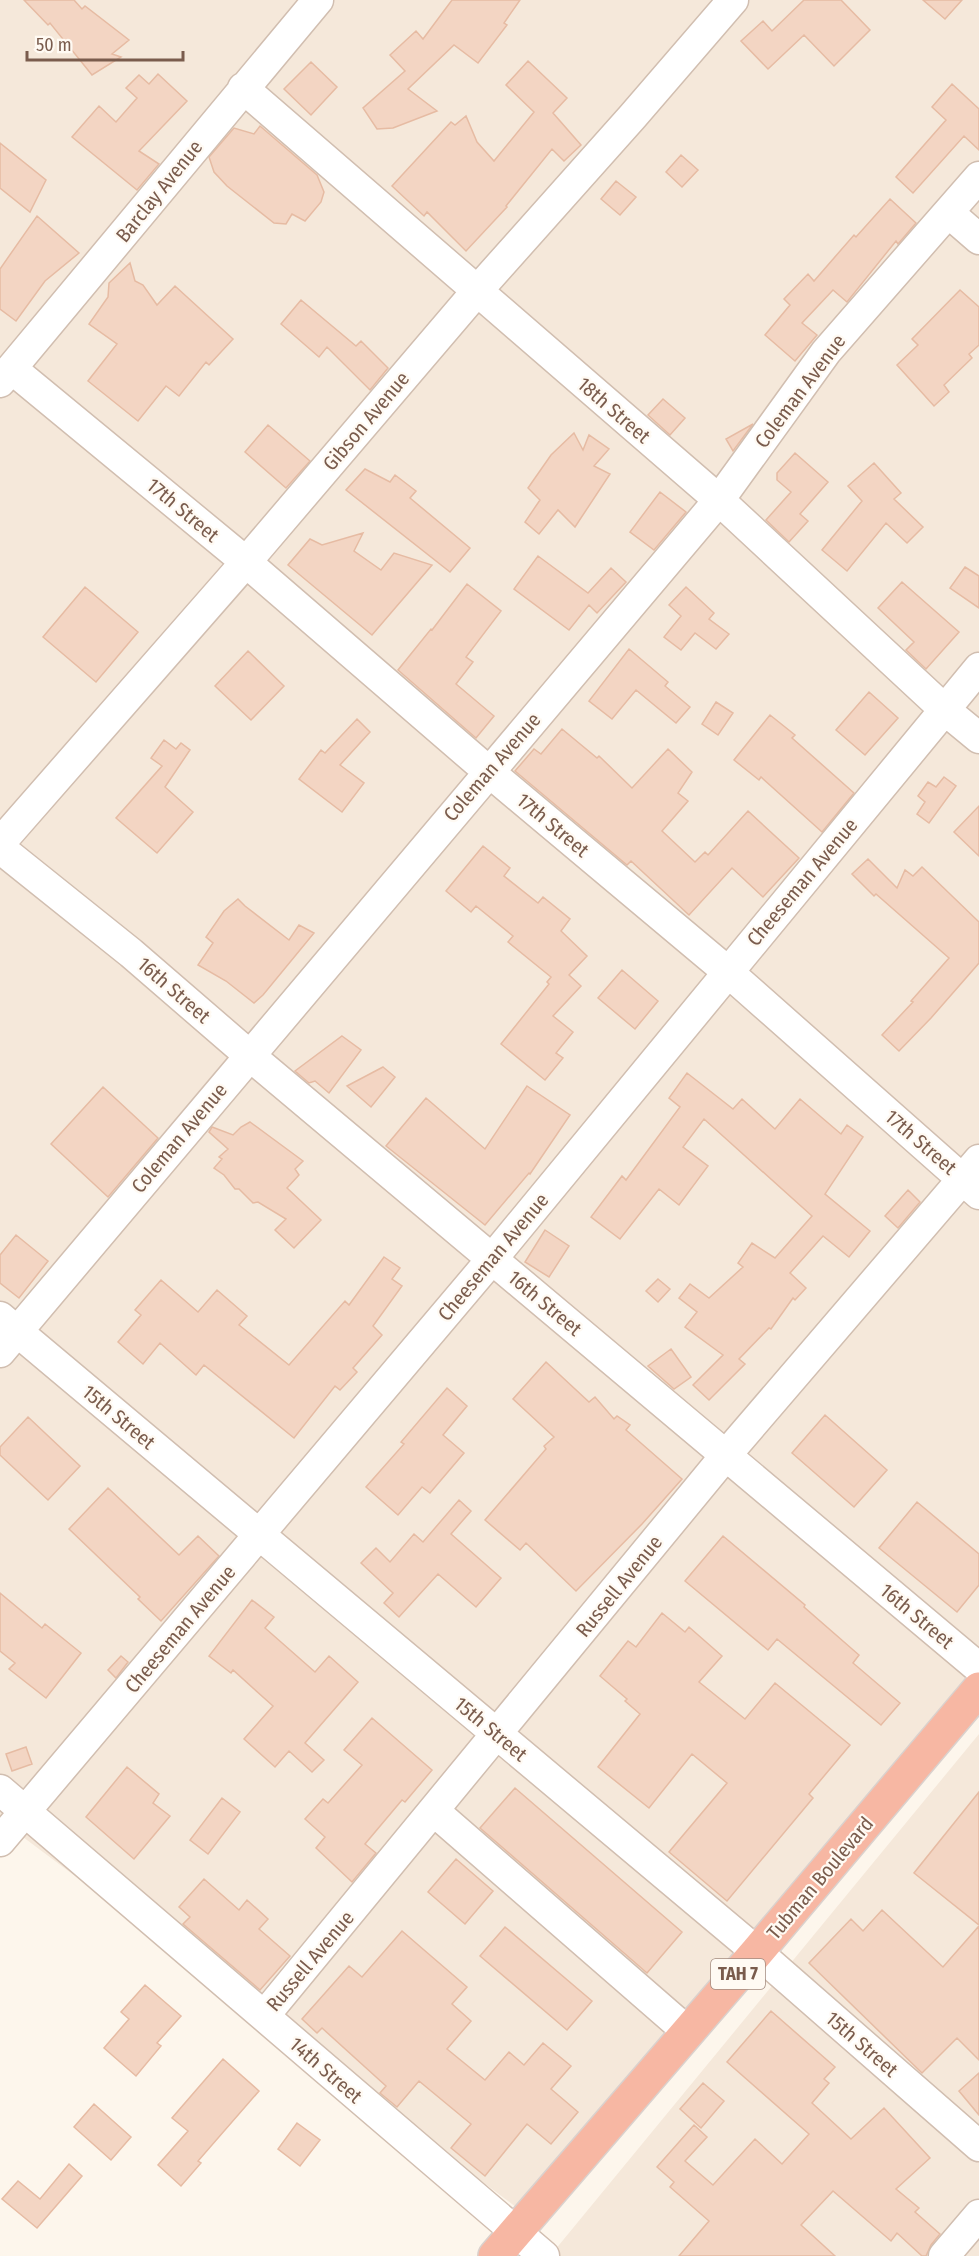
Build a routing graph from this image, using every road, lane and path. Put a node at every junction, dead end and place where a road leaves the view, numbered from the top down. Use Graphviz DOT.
graph roads {
  1 [pos="318,0"];
  2 [pos="734,0"];
  3 [pos="243,88"];
  4 [pos="979,177"];
  5 [pos="949,213"];
  6 [pos="979,238"];
  7 [pos="477,291"];
  8 [pos="6,376"];
  9 [pos="718,500"];
  10 [pos="246,562"];
  11 [pos="979,668"];
  12 [pos="945,710"];
  13 [pos="979,738"];
  14 [pos="488,771"];
  15 [pos="0,845"];
  16 [pos="728,972"];
  17 [pos="249,1055"];
  18 [pos="974,1178"];
  19 [pos="492,1259"];
  20 [pos="6,1333"];
  21 [pos="726,1455"];
  22 [pos="260,1535"];
  23 [pos="979,1668"];
  24 [pos="979,1689"];
  25 [pos="497,1734"];
  26 [pos="0,1790"];
  27 [pos="26,1811"];
  28 [pos="434,1811"];
  29 [pos="0,1841"];
  30 [pos="757,1952"];
  31 [pos="264,2016"];
  32 [pos="688,2032"];
  33 [pos="979,2146"];
  34 [pos="979,2215"];
  35 [pos="505,2244"];
  36 [pos="544,2256"];
  37 [pos="944,2256"];
  1 -- 3 [label="street, Barclay Avenue"];
  2 -- 7 [label="street, Gibson Avenue"];
  3 -- 7 [label="street, 18th Street"];
  3 -- 8 [label="street, Barclay Avenue"];
  4 -- 5 [label="street, Coleman Avenue"];
  5 -- 6 [label="street"];
  5 -- 9 [label="street, Coleman Avenue"];
  7 -- 9 [label="street, 18th Street"];
  7 -- 10 [label="street, Gibson Avenue"];
  8 -- 10 [label="street, 17th Street"];
  9 -- 12 [label="street, 18th Street"];
  9 -- 14 [label="street, Coleman Avenue"];
  10 -- 14 [label="street, 17th Street"];
  10 -- 15 [label="street, Gibson Avenue"];
  11 -- 12 [label="street, Cheeseman Avenue"];
  12 -- 13 [label="street, 18th Street"];
  12 -- 16 [label="street, Cheeseman Avenue"];
  14 -- 16 [label="street, 17th Street"];
  14 -- 17 [label="street, Coleman Avenue"];
  15 -- 17 [label="street, 16th Street"];
  16 -- 18 [label="street, 17th Street"];
  16 -- 19 [label="street, Cheeseman Avenue"];
  17 -- 19 [label="street, 16th Street"];
  17 -- 20 [label="street, Coleman Avenue"];
  18 -- 21 [label="street, Russell Avenue"];
  19 -- 21 [label="street, 16th Street"];
  19 -- 22 [label="street, Cheeseman Avenue"];
  20 -- 22 [label="street, 15th Street"];
  21 -- 23 [label="street, 16th Street"];
  21 -- 25 [label="street, Russell Avenue"];
  22 -- 25 [label="street, 15th Street"];
  22 -- 27 [label="street, Cheeseman Avenue"];
  24 -- 30 [label="highway, Tubman Boulevard / TAH 7"];
  25 -- 28 [label="street, Russell Avenue"];
  25 -- 30 [label="street, 15th Street"];
  26 -- 27 [label="street, 14th Street"];
  27 -- 29 [label="street, Cheeseman Avenue"];
  27 -- 31 [label="street, 14th Street"];
  28 -- 31 [label="street, Russell Avenue"];
  28 -- 32 [label="street"];
  30 -- 32 [label="highway, Tubman Boulevard / TAH 7"];
  30 -- 33 [label="street, 15th Street"];
  31 -- 35 [label="street, 14th Street"];
  32 -- 35 [label="highway, Tubman Boulevard / TAH 7"];
  34 -- 37 [label="street"];
  35 -- 36 [label="street, 14th Street"];
}
